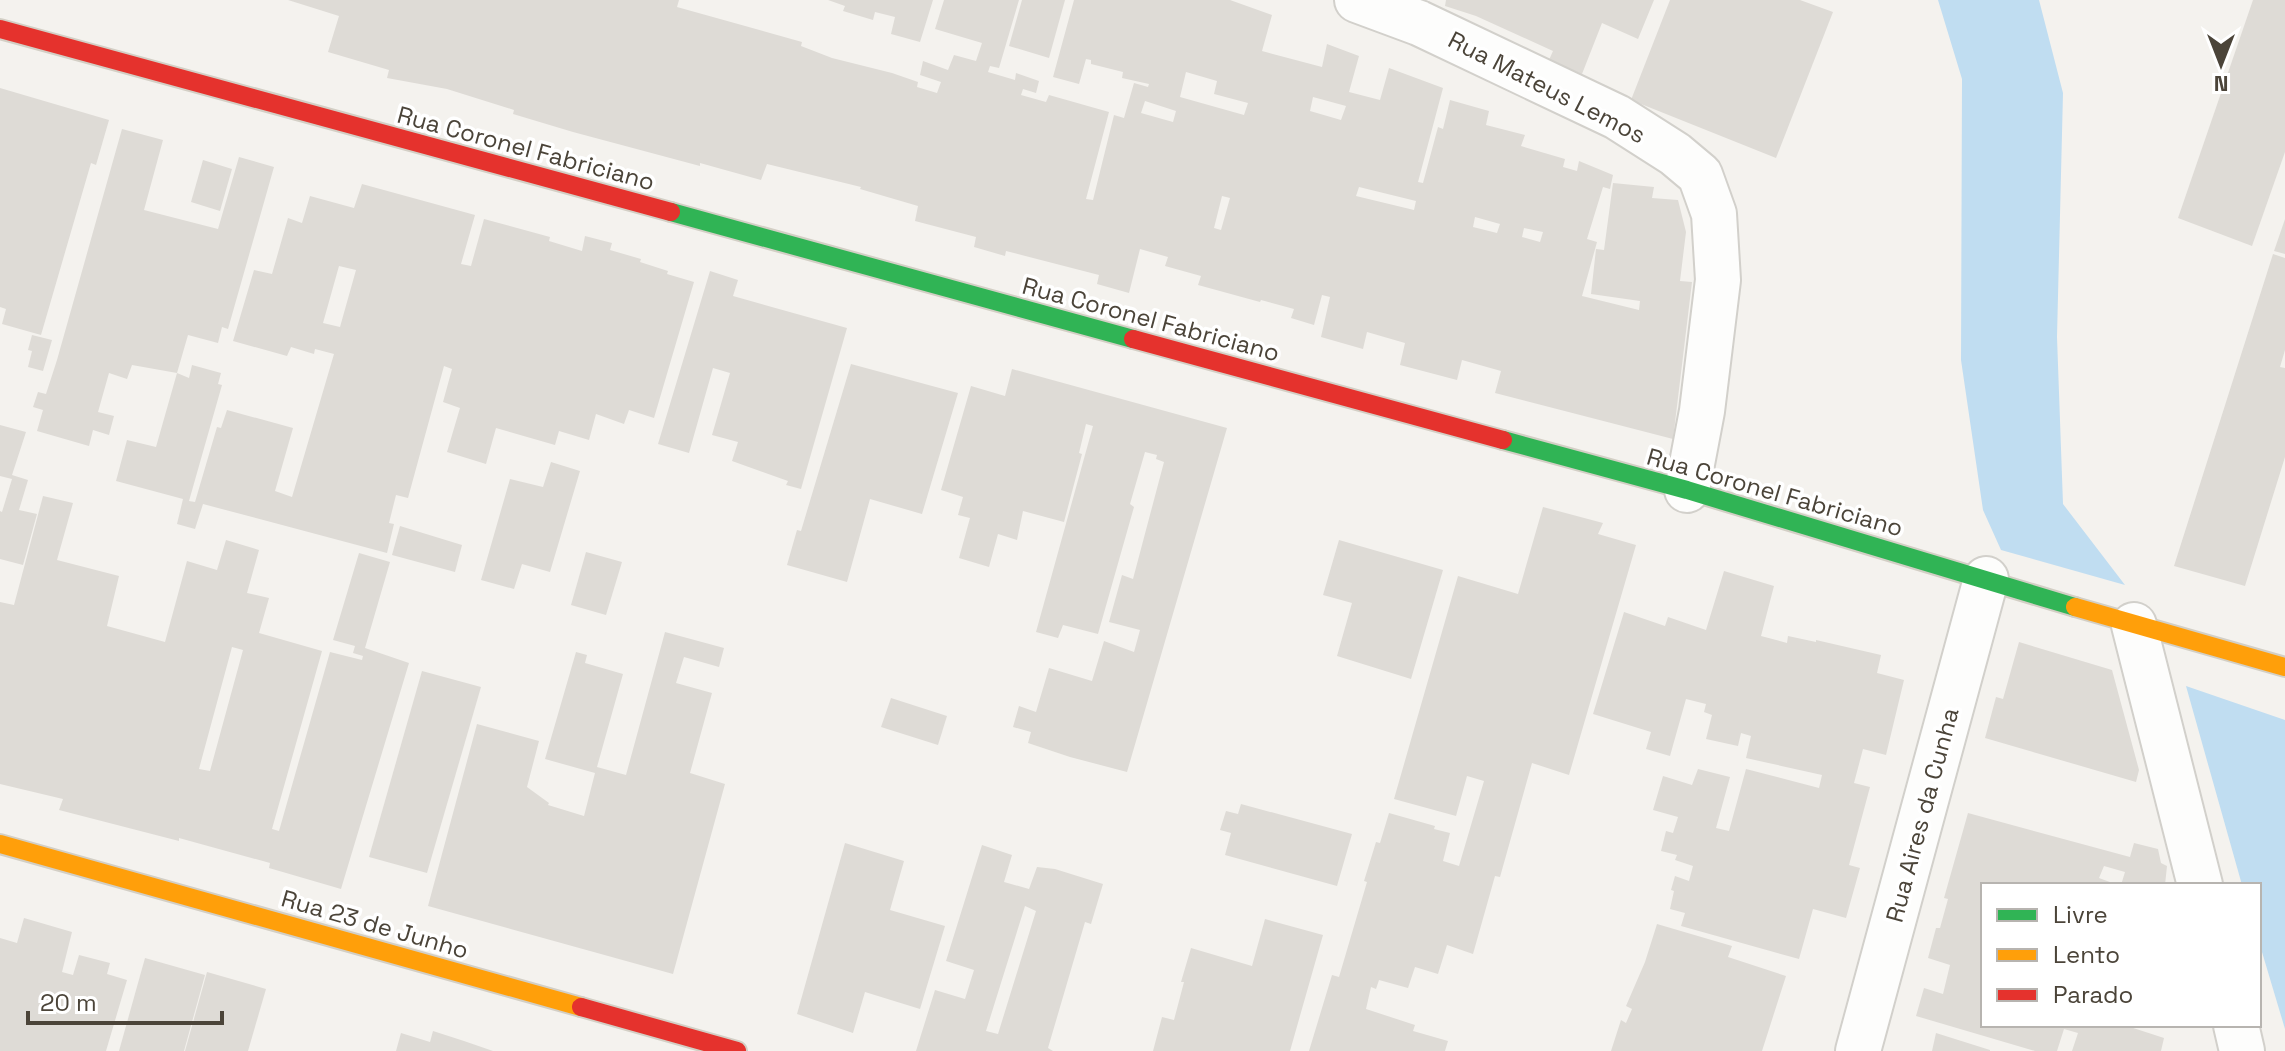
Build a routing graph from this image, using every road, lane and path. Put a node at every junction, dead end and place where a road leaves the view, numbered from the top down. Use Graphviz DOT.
graph roads {
  1 [pos="1357,0"];
  2 [pos="0,29"];
  3 [pos="1687,490"];
  4 [pos="1986,579"];
  5 [pos="2134,625"];
  6 [pos="2285,667"];
  7 [pos="0,844"];
  8 [pos="2199,883"];
  9 [pos="2236,1027"];
  10 [pos="737,1051"];
  11 [pos="1858,1051"];
  12 [pos="2242,1051"];
  1 -- 3 [label="street, Rua Mateus Lemos"];
  2 -- 3 [label="street, Rua Coronel Fabriciano"];
  3 -- 4 [label="street, Rua Coronel Fabriciano"];
  4 -- 5 [label="street, Rua Coronel Fabriciano"];
  4 -- 11 [label="street, Rua Aires da Cunha"];
  5 -- 6 [label="street, Rua Coronel Fabriciano"];
  5 -- 8 [label="street"];
  7 -- 10 [label="street, Rua 23 de Junho"];
  9 -- 12 [label="street"];
}
